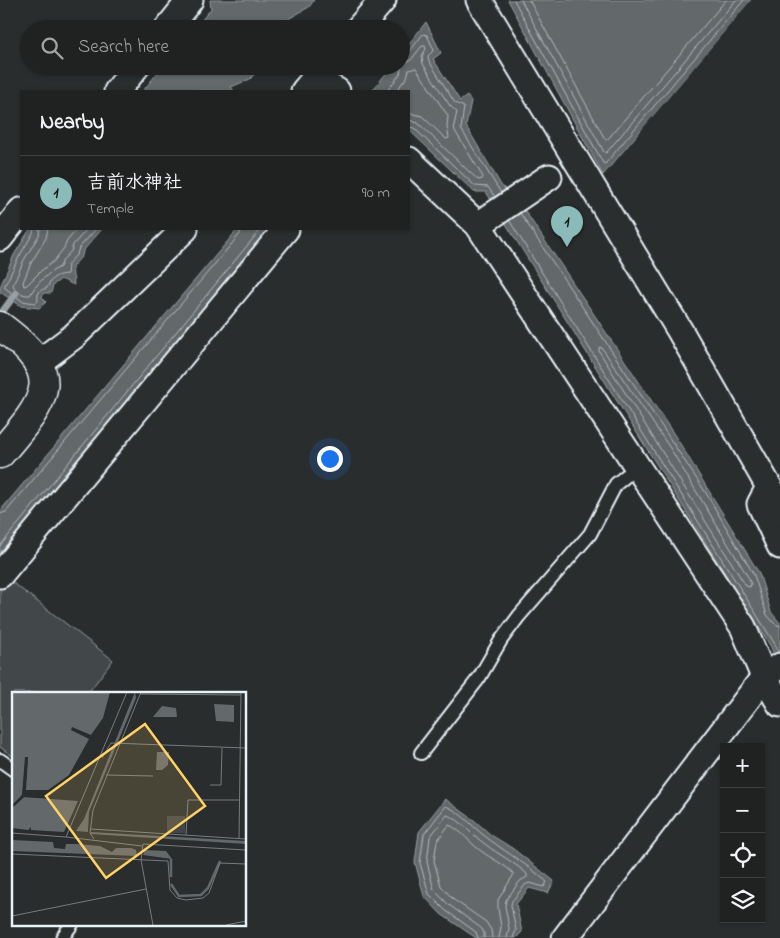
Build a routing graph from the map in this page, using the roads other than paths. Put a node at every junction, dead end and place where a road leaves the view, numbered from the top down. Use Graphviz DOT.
graph roads {
  1 [pos="190,0"];
  2 [pos="383,0"];
  3 [pos="478,0"];
  4 [pos="174,20"];
  5 [pos="366,20"];
  6 [pos="130,75"];
  7 [pos="318,75"];
  8 [pos="118,90"];
  9 [pos="305,90"];
  10 [pos="317,90"];
  11 [pos="335,90"];
  12 [pos="410,161"];
  13 [pos="549,177"];
  14 [pos="20,212"];
  15 [pos="478,225"];
  16 [pos="184,230"];
  17 [pos="285,230"];
  18 [pos="0,238"];
  19 [pos="8,332"];
  20 [pos="38,363"];
  21 [pos="0,454"];
  22 [pos="638,466"];
  23 [pos="775,496"];
  24 [pos="780,546"];
  25 [pos="0,575"];
  26 [pos="772,672"];
  27 [pos="780,704"];
  28 [pos="421,753"];
  29 [pos="0,760"];
  30 [pos="12,769"];
  31 [pos="71,926"];
  32 [pos="62,938"];
  33 [pos="565,938"];
  1 -- 4 [label="street"];
  2 -- 5 [label="street"];
  3 -- 23 [label="street"];
  6 -- 8 [label="street"];
  7 -- 9 [label="street"];
  10 -- 11 [label="street"];
  12 -- 15 [label="street"];
  13 -- 15 [label="street"];
  14 -- 18 [label="street"];
  15 -- 22 [label="street"];
  16 -- 20 [label="street"];
  17 -- 25 [label="street"];
  19 -- 20 [label="street"];
  20 -- 21 [label="street"];
  22 -- 26 [label="street"];
  22 -- 28 [label="lane"];
  23 -- 24 [label="street"];
  26 -- 27 [label="street"];
  26 -- 33 [label="street"];
  29 -- 30 [label="lane"];
  31 -- 32 [label="lane"];
}
